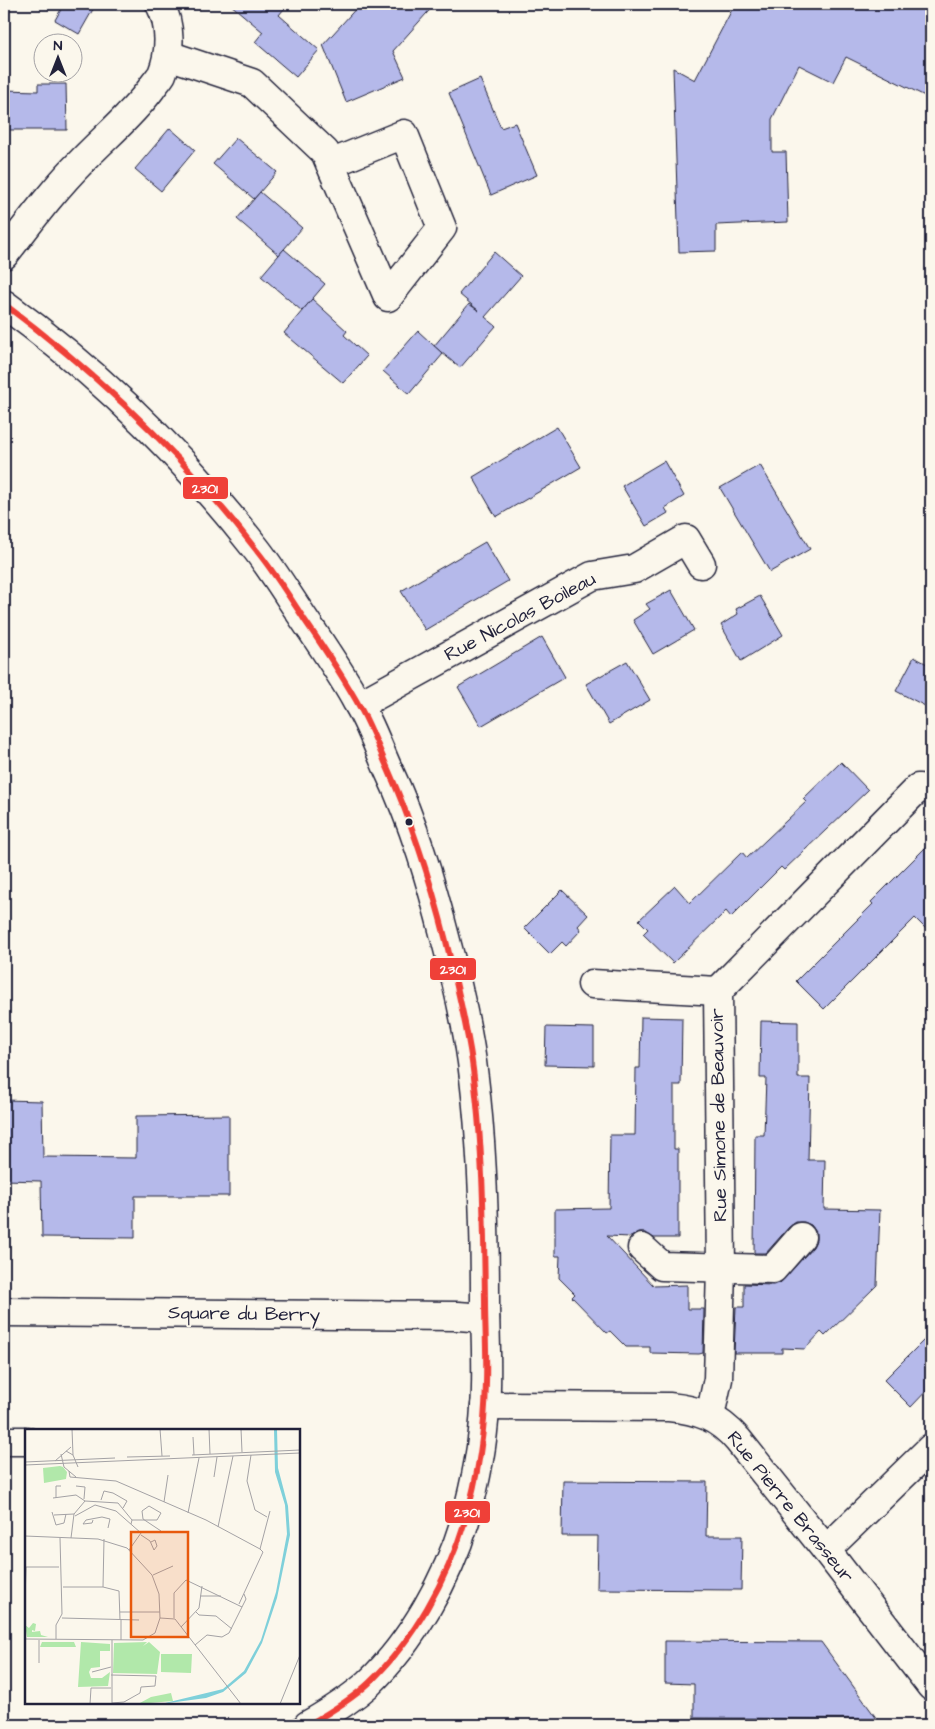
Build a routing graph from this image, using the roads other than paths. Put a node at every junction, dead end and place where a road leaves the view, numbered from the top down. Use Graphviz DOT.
graph roads {
  1 [pos="160,4"];
  2 [pos="168,55"];
  3 [pos="330,164"];
  4 [pos="4,255"];
  5 [pos="4,304"];
  6 [pos="701,564"];
  7 [pos="359,705"];
  8 [pos="931,789"];
  9 [pos="592,984"];
  10 [pos="718,991"];
  11 [pos="802,1237"];
  12 [pos="642,1248"];
  13 [pos="720,1268"];
  14 [pos="4,1312"];
  15 [pos="485,1318"];
  16 [pos="486,1406"];
  17 [pos="710,1416"];
  18 [pos="4,1441"];
  19 [pos="25,1441"];
  20 [pos="931,1448"];
  21 [pos="826,1550"];
  22 [pos="931,1686"];
  23 [pos="308,1725"];
  1 -- 2 [label="street"];
  2 -- 3 [label="street"];
  2 -- 4 [label="street"];
  3 -- 3 [label="street"];
  5 -- 7 [label="street"];
  6 -- 7 [label="street, Rue Nicolas Boileau"];
  7 -- 15 [label="street"];
  8 -- 10 [label="street, Rue Simone de Beauvoir"];
  9 -- 10 [label="street"];
  10 -- 13 [label="street, Rue Simone de Beauvoir"];
  11 -- 13 [label="street"];
  12 -- 13 [label="street"];
  13 -- 17 [label="street, Rue Simone de Beauvoir"];
  14 -- 15 [label="street, Square du Berry"];
  15 -- 16 [label="street"];
  16 -- 17 [label="street, Rue Pierre Brasseur"];
  16 -- 23 [label="street"];
  17 -- 21 [label="street, Rue Pierre Brasseur"];
  18 -- 19 [label="street"];
  20 -- 21 [label="street"];
  21 -- 22 [label="street, Rue Pierre Brasseur"];
}
